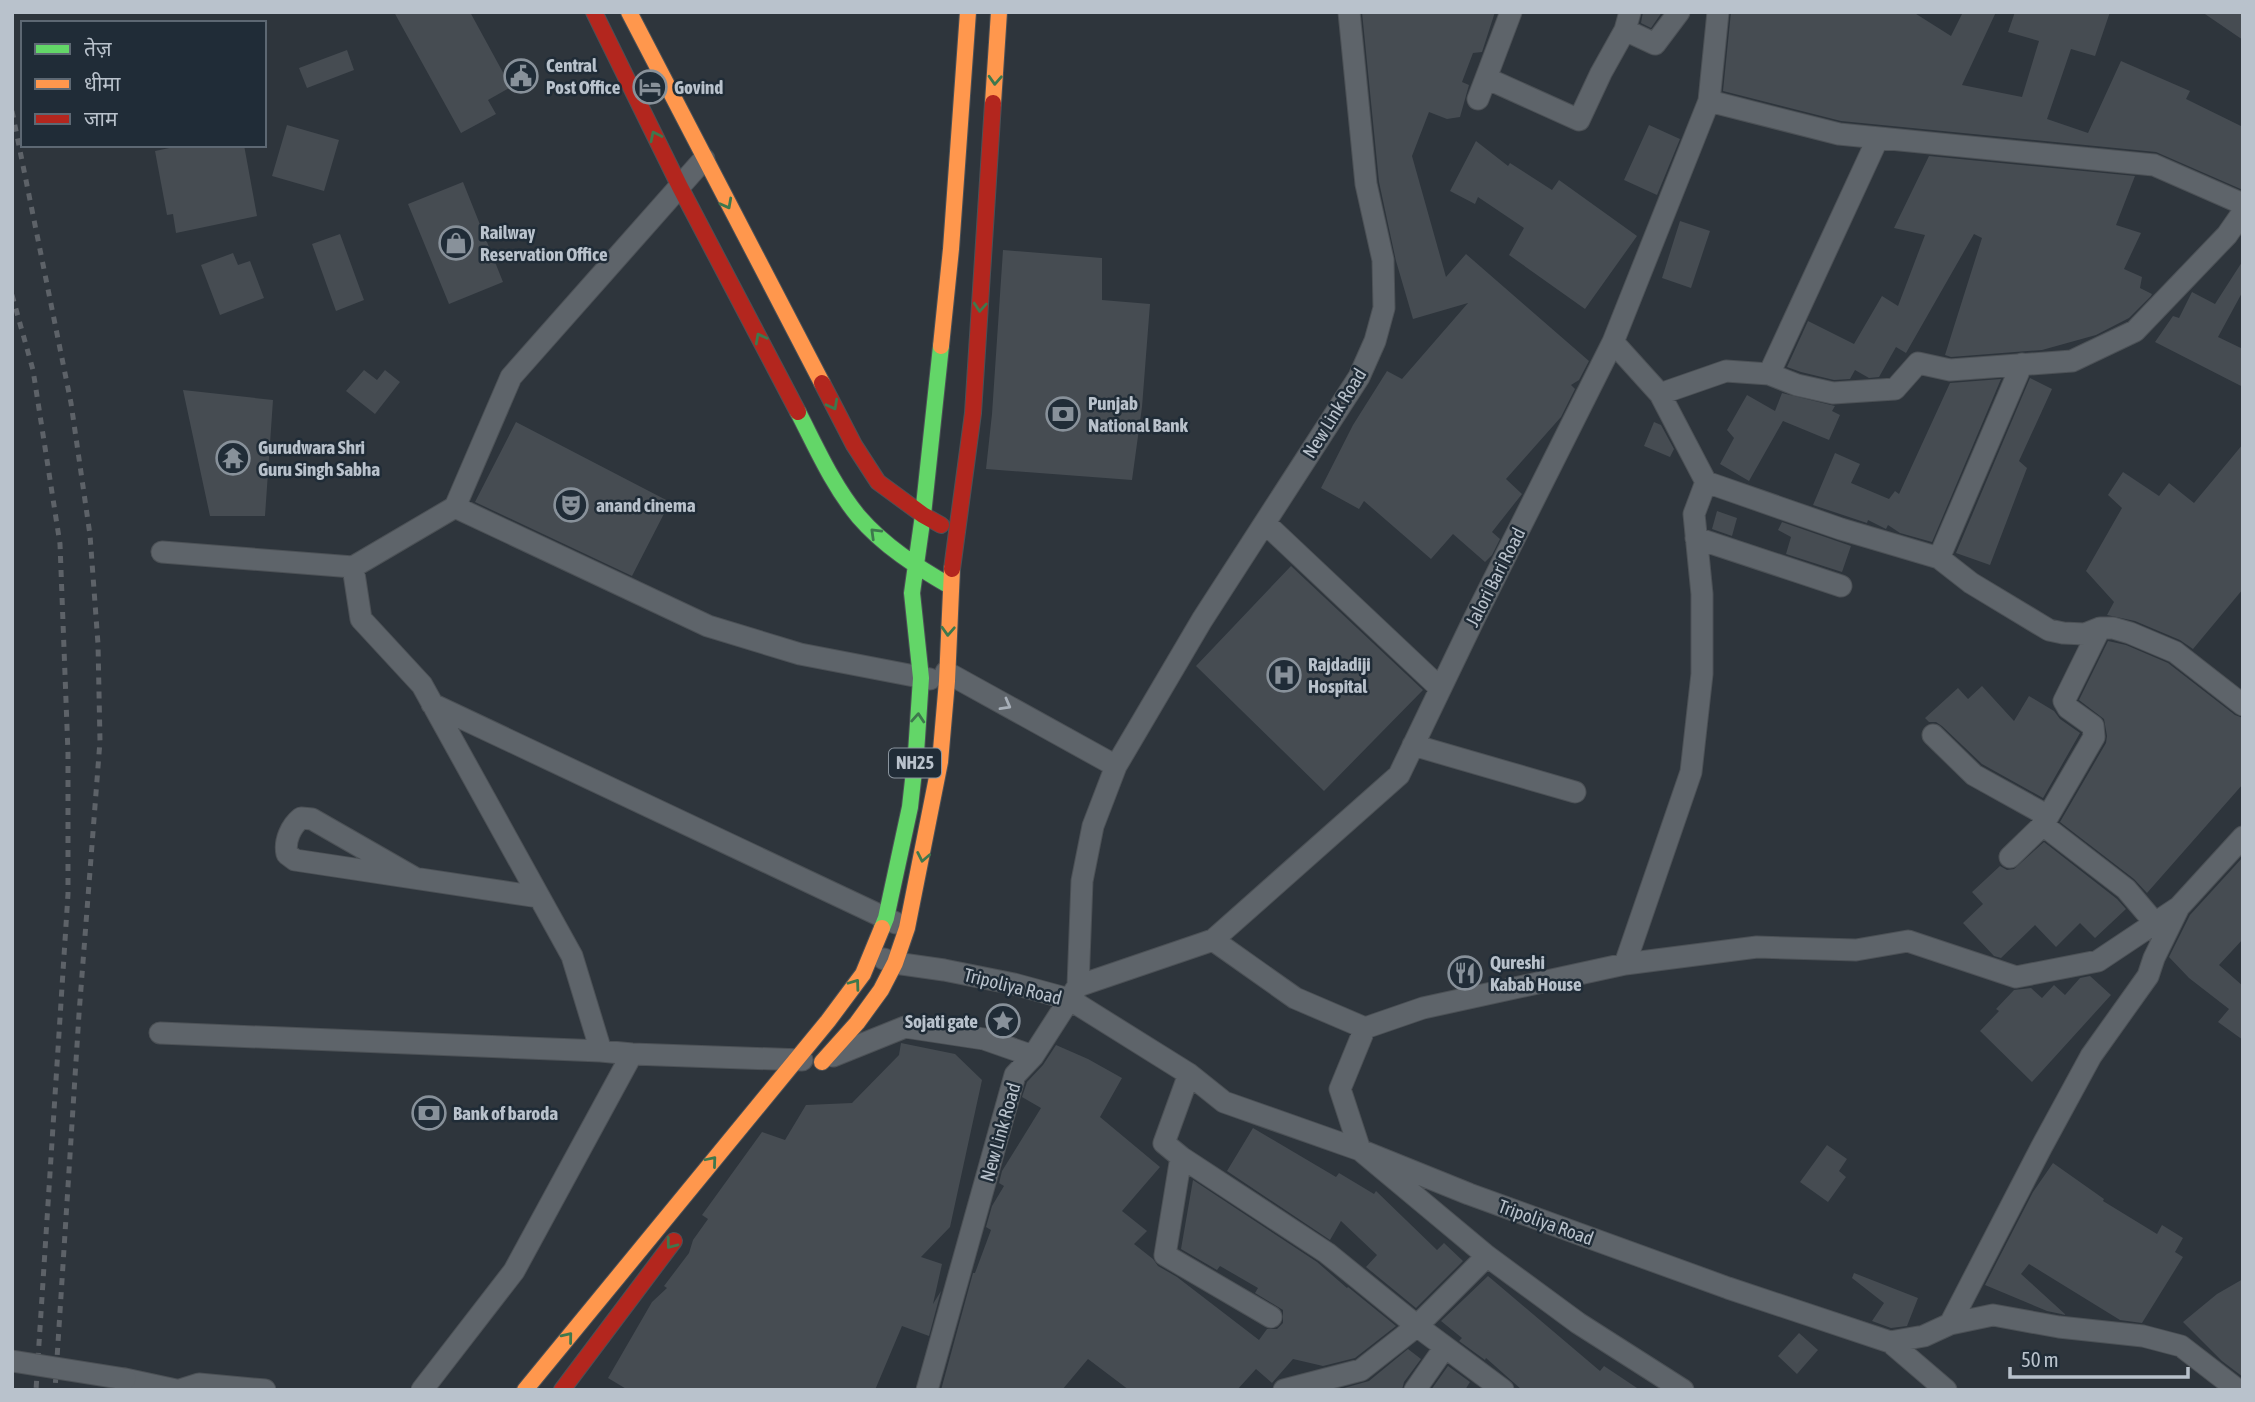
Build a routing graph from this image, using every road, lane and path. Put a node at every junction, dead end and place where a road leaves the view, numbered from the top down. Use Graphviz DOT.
graph roads {
  1 [pos="594,12"];
  2 [pos="629,12"];
  3 [pos="968,12"];
  4 [pos="999,12"];
  5 [pos="1349,12"];
  6 [pos="1511,12"];
  7 [pos="1679,12"];
  8 [pos="1718,12"];
  9 [pos="1628,21"];
  10 [pos="1486,78"];
  11 [pos="1478,99"];
  12 [pos="1709,101"];
  13 [pos="1878,138"];
  14 [pos="704,159"];
  15 [pos="680,187"];
  16 [pos="2243,204"];
  17 [pos="2243,212"];
  18 [pos="1613,342"];
  19 [pos="2022,364"];
  20 [pos="1769,374"];
  21 [pos="1660,394"];
  22 [pos="1706,482"];
  23 [pos="455,507"];
  24 [pos="923,515"];
  25 [pos="1265,523"];
  26 [pos="957,534"];
  27 [pos="1696,538"];
  28 [pos="162,552"];
  29 [pos="1939,558"];
  30 [pos="914,566"];
  31 [pos="353,567"];
  32 [pos="950,586"];
  33 [pos="1841,586"];
  34 [pos="2100,628"];
  35 [pos="946,676"];
  36 [pos="921,678"];
  37 [pos="1440,688"];
  38 [pos="432,704"];
  39 [pos="2243,705"];
  40 [pos="1933,735"];
  41 [pos="1413,745"];
  42 [pos="1116,766"];
  43 [pos="1575,792"];
  44 [pos="2046,820"];
  45 [pos="2243,837"];
  46 [pos="2010,857"];
  47 [pos="415,877"];
  48 [pos="539,897"];
  49 [pos="2179,907"];
  50 [pos="886,918"];
  51 [pos="2155,923"];
  52 [pos="907,929"];
  53 [pos="1213,940"];
  54 [pos="871,953"];
  55 [pos="895,963"];
  56 [pos="1625,964"];
  57 [pos="1073,993"];
  58 [pos="1365,1028"];
  59 [pos="160,1033"];
  60 [pos="601,1051"];
  61 [pos="632,1055"];
  62 [pos="1033,1056"];
  63 [pos="795,1059"];
  64 [pos="819,1064"];
  65 [pos="1189,1074"];
  66 [pos="1360,1150"];
  67 [pos="1181,1157"];
  68 [pos="682,1230"];
  69 [pos="1487,1255"];
  70 [pos="1271,1317"];
  71 [pos="1950,1324"];
  72 [pos="1417,1326"];
  73 [pos="1890,1342"];
  74 [pos="1445,1347"];
  75 [pos="12,1361"];
  76 [pos="1318,1386"];
  77 [pos="178,1390"];
  78 [pos="265,1390"];
  79 [pos="422,1390"];
  80 [pos="525,1390"];
  81 [pos="562,1390"];
  82 [pos="927,1390"];
  83 [pos="1284,1390"];
  84 [pos="1415,1390"];
  85 [pos="1503,1390"];
  86 [pos="1684,1390"];
  87 [pos="1946,1390"];
  88 [pos="2238,1390"];
  15 -- 1 [label="main road, one-way"];
  2 -- 14 [label="main road"];
  3 -- 24 [label="main road, NH25"];
  4 -- 26 [label="main road, NH25, one-way"];
  5 -- 25 [label="street, New Link Road"];
  6 -- 10 [label="street"];
  7 -- 9 [label="street"];
  8 -- 12 [label="street, Jalori Bari Road"];
  9 -- 10 [label="street"];
  10 -- 11 [label="street"];
  12 -- 13 [label="street"];
  12 -- 18 [label="street, Jalori Bari Road"];
  13 -- 16 [label="street"];
  13 -- 20 [label="street"];
  14 -- 15 [label="street"];
  14 -- 24 [label="main road, one-way"];
  15 -- 23 [label="street"];
  30 -- 15 [label="main road, one-way"];
  17 -- 19 [label="street"];
  18 -- 21 [label="street"];
  18 -- 37 [label="street, Jalori Bari Road"];
  19 -- 20 [label="street"];
  19 -- 29 [label="street"];
  20 -- 21 [label="street"];
  21 -- 22 [label="street"];
  22 -- 27 [label="street"];
  22 -- 29 [label="street"];
  23 -- 31 [label="street"];
  23 -- 36 [label="street"];
  24 -- 26 [label="main road"];
  24 -- 30 [label="main road, NH25"];
  25 -- 37 [label="street"];
  25 -- 42 [label="street, New Link Road"];
  26 -- 32 [label="main road, NH25"];
  27 -- 33 [label="street"];
  27 -- 56 [label="street"];
  28 -- 31 [label="street"];
  29 -- 34 [label="street"];
  30 -- 32 [label="main road"];
  30 -- 36 [label="main road, NH25"];
  31 -- 38 [label="street"];
  32 -- 35 [label="main road, NH25, one-way"];
  34 -- 39 [label="street"];
  34 -- 44 [label="street"];
  35 -- 36 [label="street"];
  35 -- 42 [label="street, one-way"];
  35 -- 52 [label="main road, NH25, one-way"];
  50 -- 36 [label="main road, NH25, one-way"];
  37 -- 41 [label="street, Jalori Bari Road"];
  38 -- 48 [label="street"];
  38 -- 50 [label="street"];
  40 -- 44 [label="street"];
  41 -- 43 [label="street"];
  41 -- 53 [label="street, Jalori Bari Road"];
  42 -- 57 [label="street, New Link Road"];
  44 -- 46 [label="street"];
  44 -- 51 [label="street"];
  45 -- 49 [label="street"];
  47 -- 47 [label="street"];
  47 -- 48 [label="street"];
  48 -- 60 [label="street"];
  49 -- 51 [label="street"];
  49 -- 71 [label="street"];
  50 -- 52 [label="street"];
  50 -- 54 [label="main road, NH25"];
  51 -- 56 [label="street"];
  52 -- 55 [label="main road, NH25"];
  53 -- 57 [label="street, Jalori Bari Road"];
  53 -- 58 [label="street"];
  54 -- 55 [label="street, Tripoliya Road"];
  63 -- 54 [label="main road, NH25, one-way"];
  55 -- 57 [label="street, Tripoliya Road"];
  55 -- 64 [label="main road, NH25"];
  56 -- 58 [label="street"];
  57 -- 62 [label="street, New Link Road"];
  57 -- 65 [label="street, Tripoliya Road"];
  58 -- 66 [label="street"];
  59 -- 60 [label="street"];
  60 -- 61 [label="street"];
  61 -- 63 [label="street"];
  61 -- 79 [label="street"];
  62 -- 64 [label="street"];
  62 -- 82 [label="street, New Link Road"];
  63 -- 64 [label="street"];
  80 -- 63 [label="main road, NH25, one-way"];
  65 -- 66 [label="street, Tripoliya Road"];
  65 -- 67 [label="street"];
  66 -- 69 [label="street"];
  66 -- 73 [label="street, Tripoliya Road"];
  67 -- 70 [label="street"];
  67 -- 72 [label="street"];
  68 -- 81 [label="main road, one-way"];
  69 -- 72 [label="street"];
  69 -- 86 [label="street"];
  71 -- 73 [label="street, Tripoliya Road"];
  71 -- 88 [label="street, Tripoliya Road"];
  72 -- 74 [label="street"];
  72 -- 76 [label="street"];
  73 -- 87 [label="street"];
  74 -- 84 [label="street"];
  74 -- 85 [label="street"];
  75 -- 77 [label="street, bridge"];
  76 -- 83 [label="street"];
  77 -- 78 [label="street"];
}
